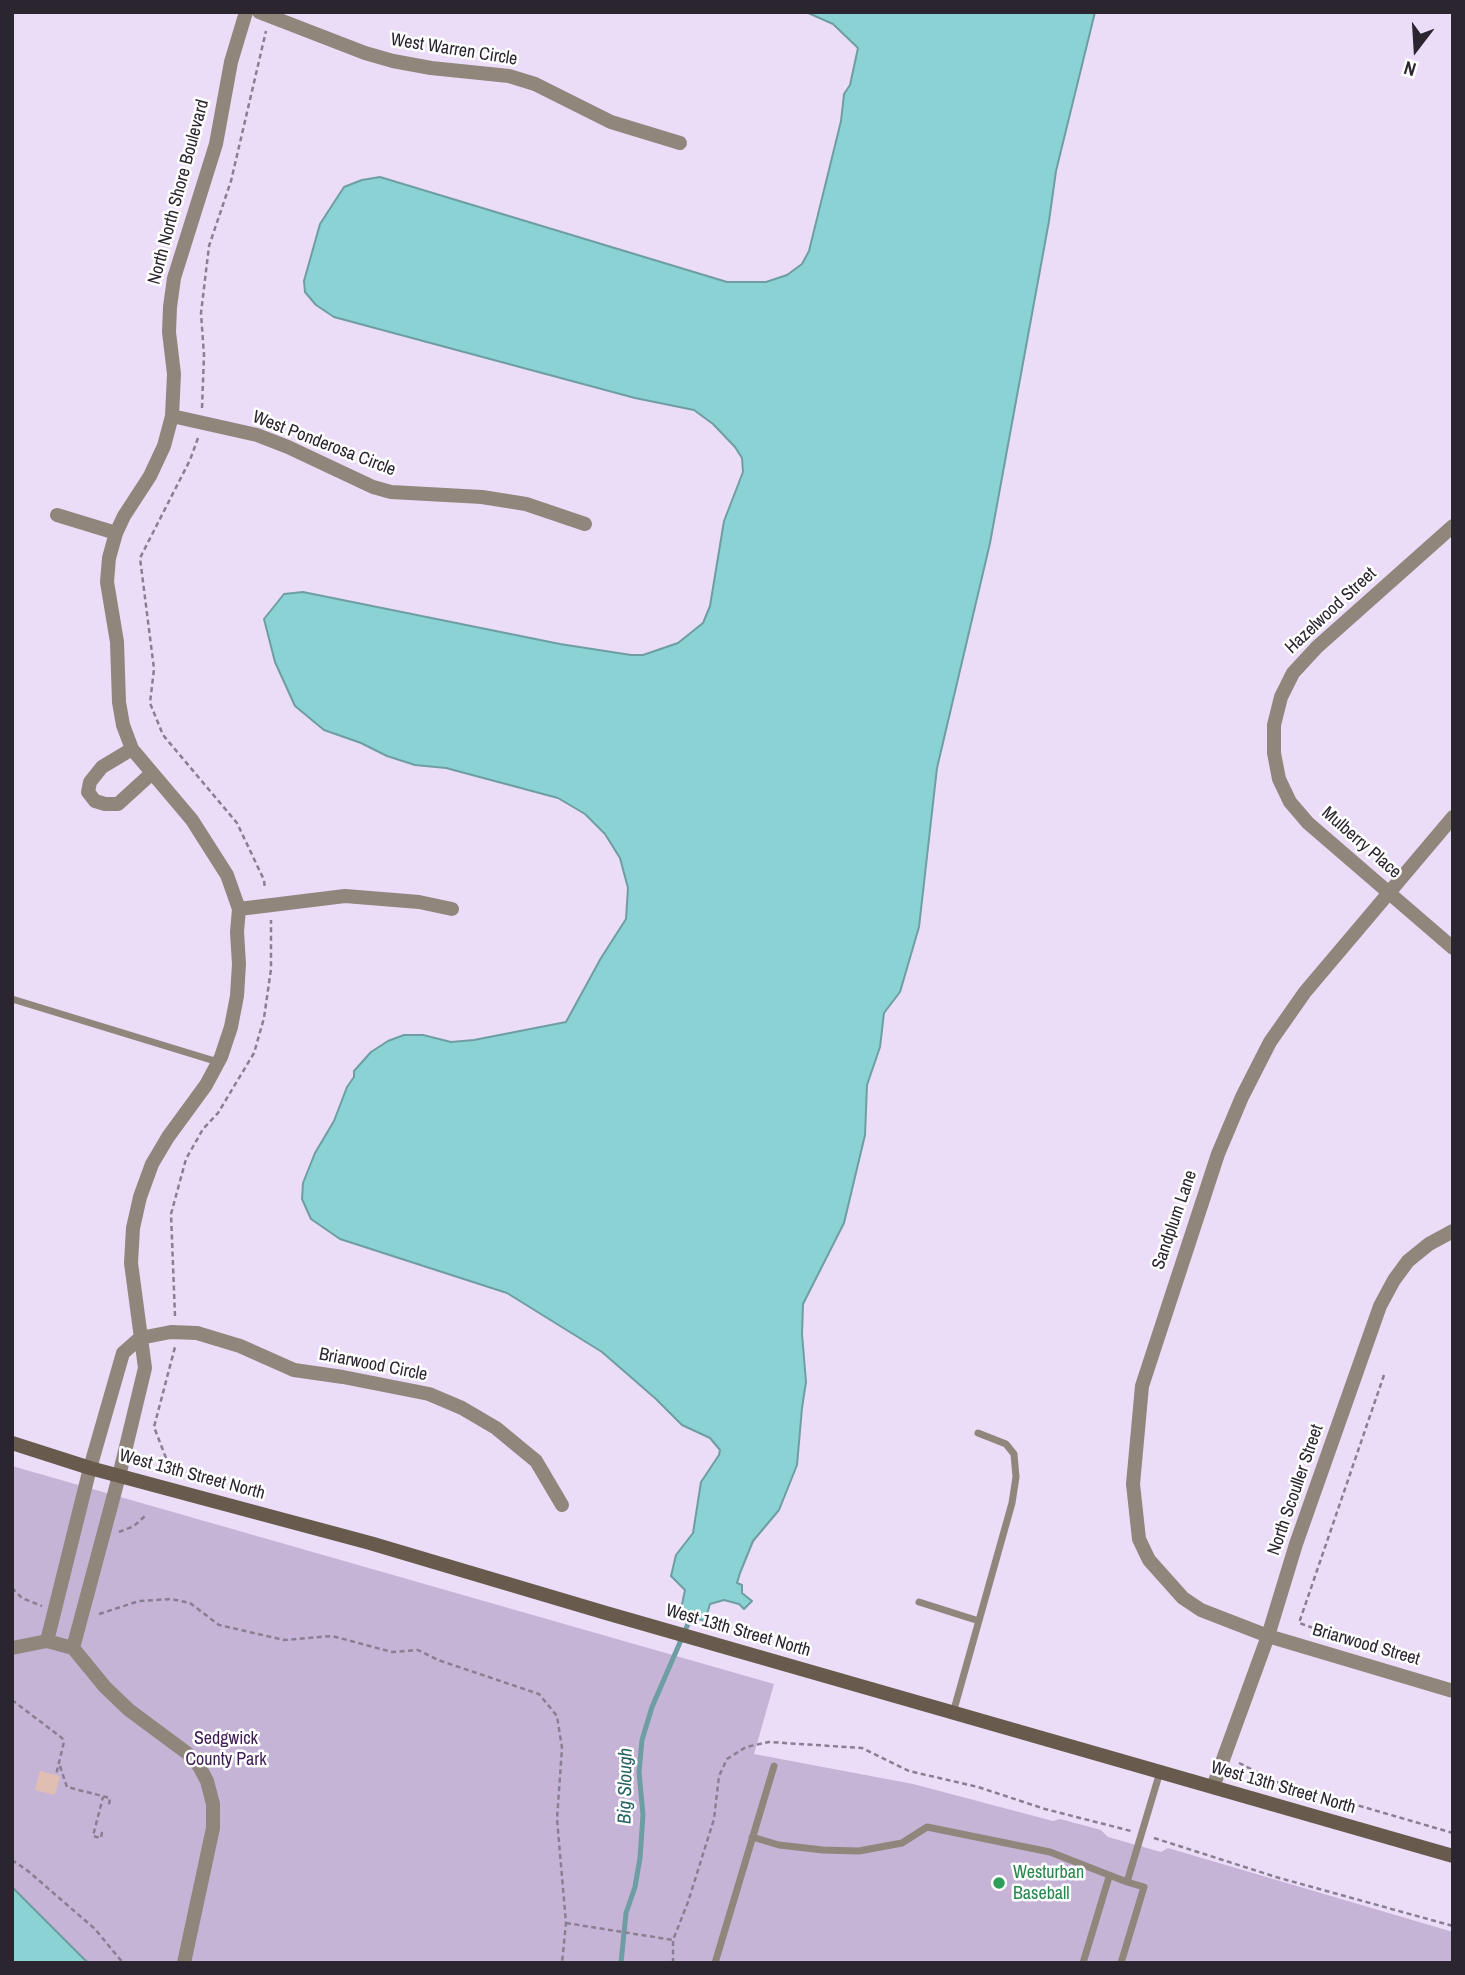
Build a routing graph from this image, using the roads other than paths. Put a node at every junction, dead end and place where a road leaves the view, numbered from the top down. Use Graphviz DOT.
graph roads {
  1 [pos="246,12"];
  2 [pos="264,14"];
  3 [pos="680,143"];
  4 [pos="172,416"];
  5 [pos="57,515"];
  6 [pos="585,524"];
  7 [pos="1453,526"];
  8 [pos="116,533"];
  9 [pos="1274,747"];
  10 [pos="132,750"];
  11 [pos="152,773"];
  12 [pos="1453,817"];
  13 [pos="1389,893"];
  14 [pos="239,909"];
  15 [pos="452,909"];
  16 [pos="1453,948"];
  17 [pos="12,999"];
  18 [pos="218,1062"];
  19 [pos="1453,1231"];
  20 [pos="140,1338"];
  21 [pos="978,1433"];
  22 [pos="12,1443"];
  23 [pos="90,1468"];
  24 [pos="120,1476"];
  25 [pos="562,1505"];
  26 [pos="919,1602"];
  27 [pos="979,1621"];
  28 [pos="1268,1636"];
  29 [pos="47,1641"];
  30 [pos="12,1648"];
  31 [pos="73,1648"];
  32 [pos="1453,1690"];
  33 [pos="953,1713"];
  34 [pos="774,1766"];
  35 [pos="1160,1772"];
  36 [pos="1213,1787"];
  37 [pos="752,1837"];
  38 [pos="1453,1856"];
  39 [pos="1109,1877"];
  40 [pos="1127,1882"];
  41 [pos="184,1963"];
  42 [pos="715,1963"];
  43 [pos="1083,1963"];
  44 [pos="1121,1963"];
  1 -- 4 [label="street, North North Shore Boulevard"];
  2 -- 3 [label="street, West Warren Circle"];
  4 -- 6 [label="street, West Ponderosa Circle"];
  4 -- 8 [label="street, North North Shore Boulevard"];
  5 -- 8 [label="street"];
  7 -- 9 [label="street, Hazelwood Street"];
  8 -- 10 [label="street, North North Shore Boulevard"];
  9 -- 13 [label="street, Mulberry Place"];
  10 -- 11 [label="street, North North Shore Boulevard"];
  10 -- 11 [label="street"];
  11 -- 14 [label="street, North North Shore Boulevard"];
  12 -- 13 [label="street, Sandplum Lane"];
  13 -- 16 [label="street, Mulberry Place"];
  13 -- 28 [label="street, Sandplum Lane"];
  14 -- 15 [label="street"];
  14 -- 18 [label="street, North North Shore Boulevard"];
  17 -- 18 [label="lane"];
  18 -- 20 [label="street, North North Shore Boulevard"];
  19 -- 28 [label="street, North Scouller Street"];
  20 -- 23 [label="street"];
  20 -- 24 [label="street, North North Shore Boulevard"];
  20 -- 25 [label="street, Briarwood Circle"];
  21 -- 27 [label="lane"];
  22 -- 23 [label="street, West 13th Street North"];
  23 -- 24 [label="street, West 13th Street North"];
  23 -- 29 [label="street"];
  24 -- 31 [label="street, North North Shore Boulevard"];
  24 -- 33 [label="street, West 13th Street North"];
  26 -- 27 [label="lane"];
  27 -- 33 [label="lane"];
  28 -- 32 [label="street, Briarwood Street"];
  28 -- 36 [label="street, North Scouller Street"];
  29 -- 30 [label="street"];
  29 -- 31 [label="street"];
  31 -- 41 [label="street"];
  33 -- 35 [label="street, West 13th Street North"];
  34 -- 37 [label="lane"];
  35 -- 36 [label="street, West 13th Street North"];
  35 -- 40 [label="lane"];
  36 -- 38 [label="street, West 13th Street North"];
  37 -- 39 [label="lane"];
  37 -- 42 [label="lane"];
  39 -- 40 [label="lane"];
  39 -- 43 [label="lane"];
  40 -- 44 [label="lane"];
}
